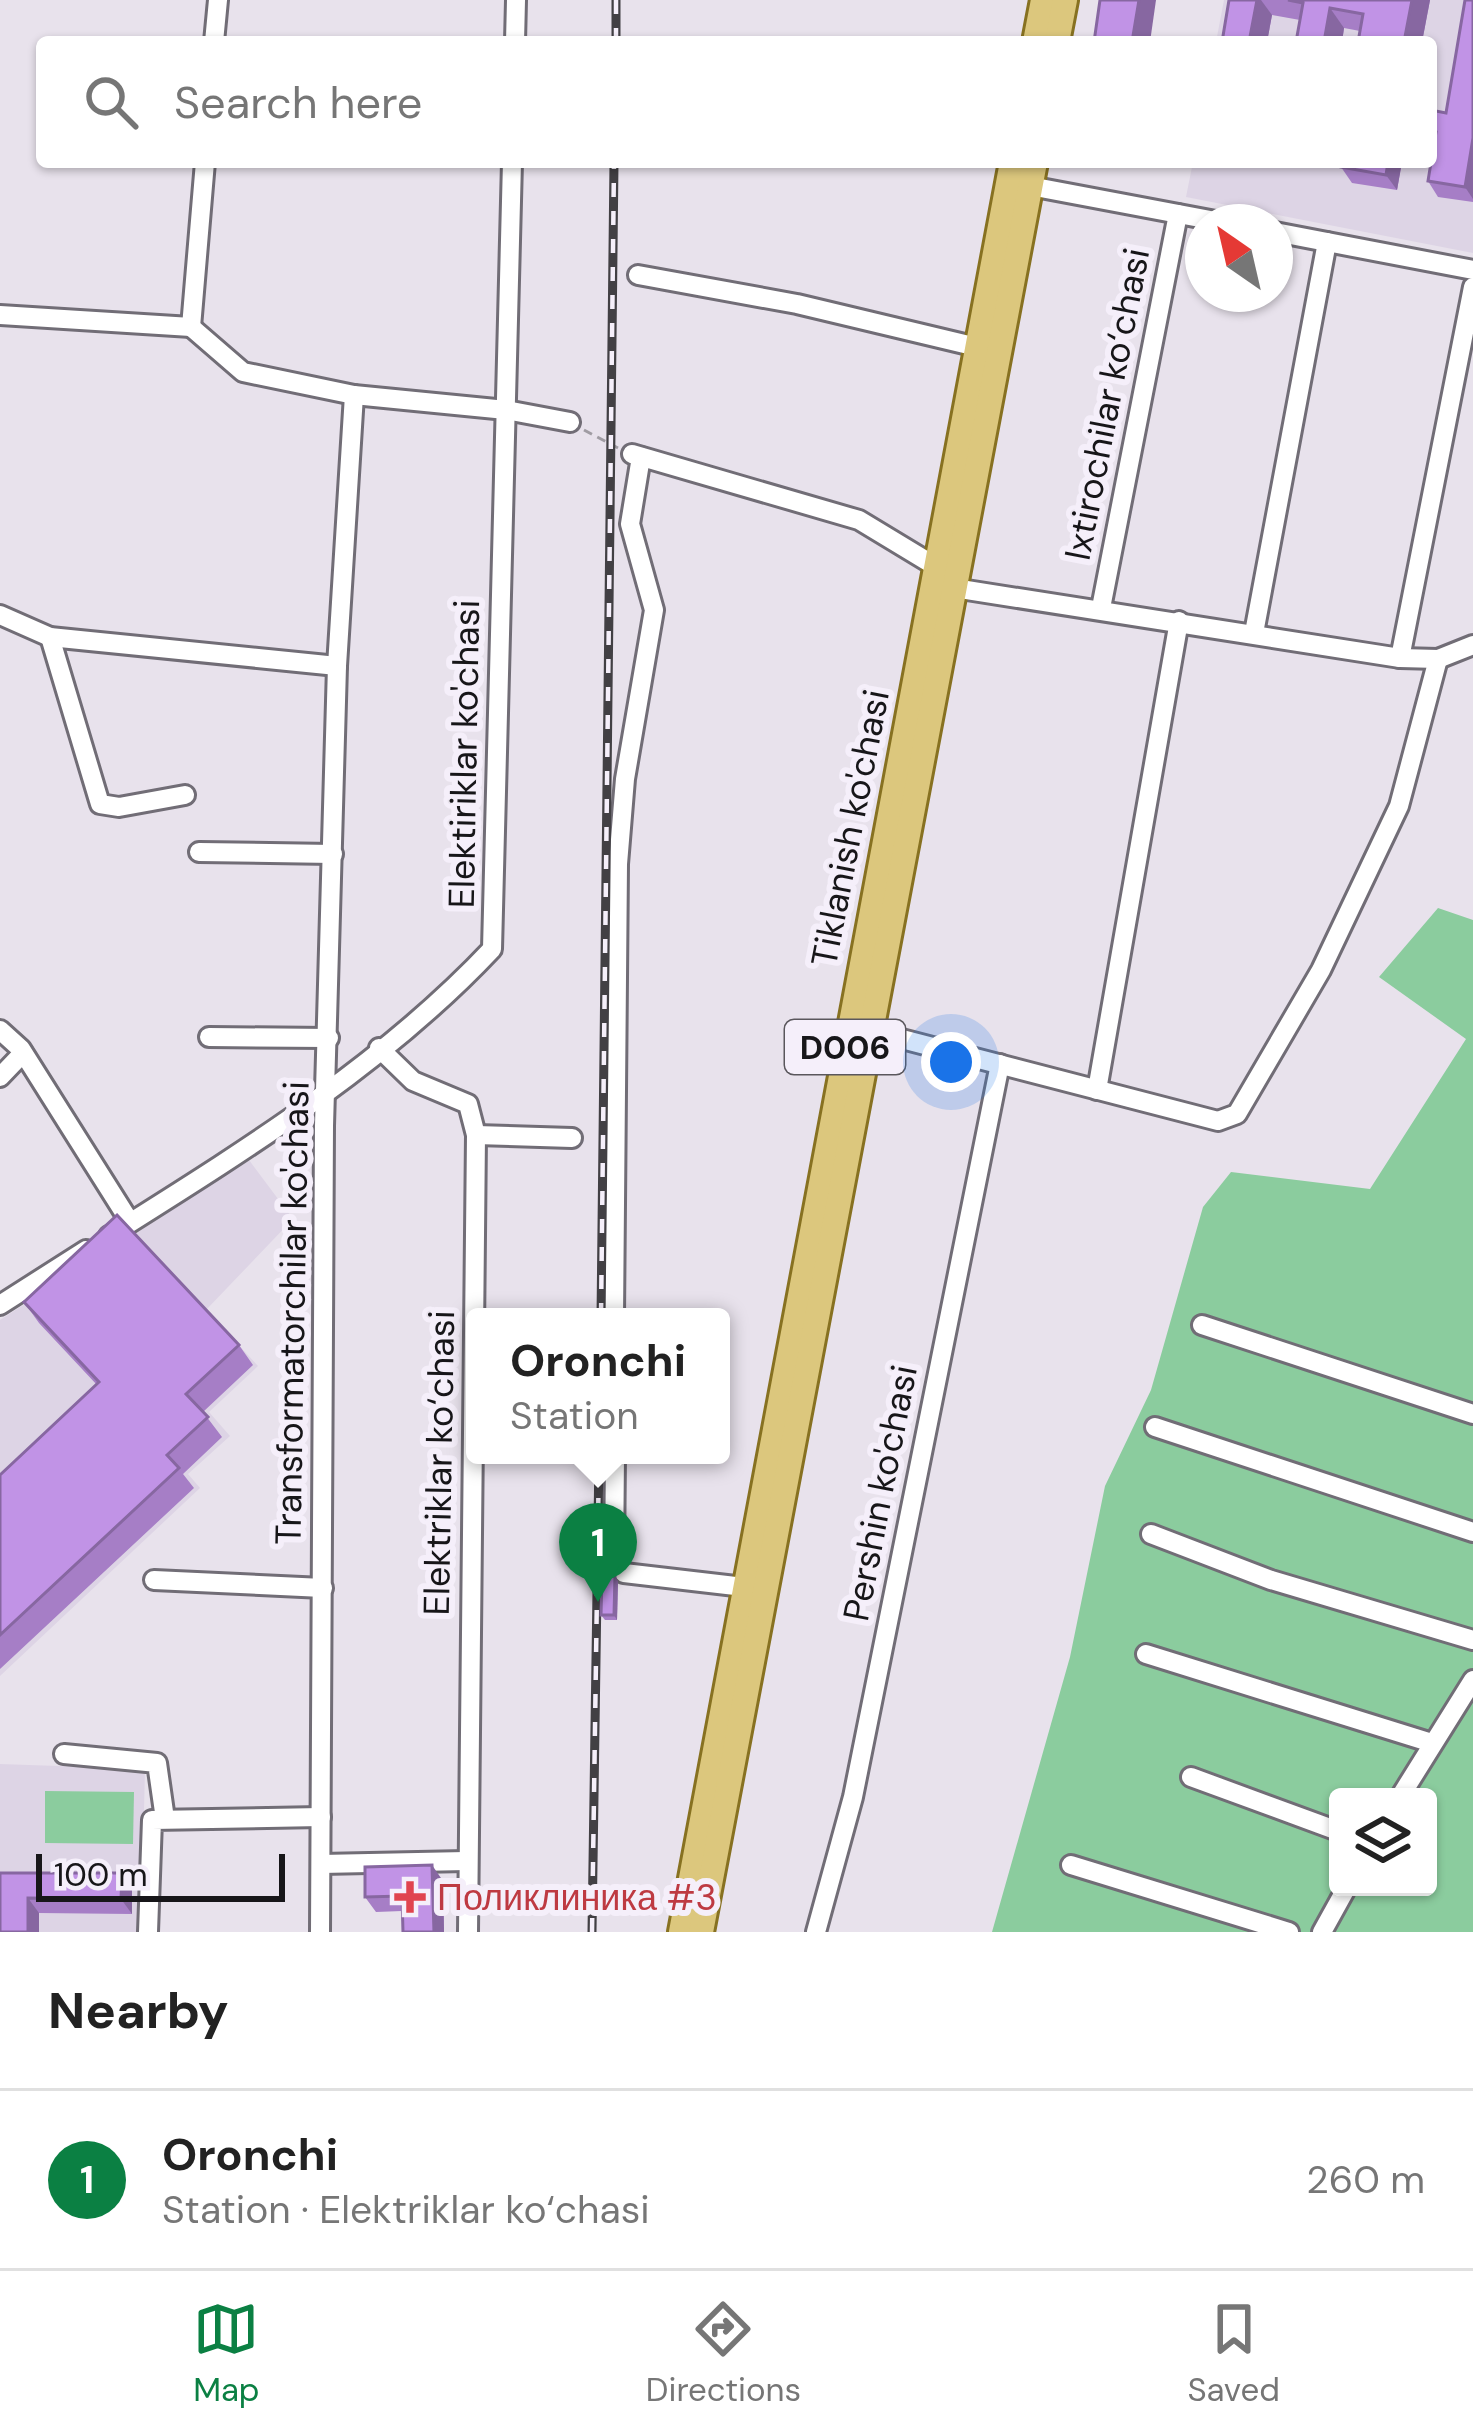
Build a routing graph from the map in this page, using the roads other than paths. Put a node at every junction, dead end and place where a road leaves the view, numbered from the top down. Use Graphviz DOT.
graph roads {
  1 [pos="218,0"];
  2 [pos="516,0"];
  3 [pos="1042,0"];
  4 [pos="1065,0"];
  5 [pos="215,36"];
  6 [pos="515,36"];
  7 [pos="1036,36"];
  8 [pos="1059,36"];
  9 [pos="204,168"];
  10 [pos="512,168"];
  11 [pos="1011,168"];
  12 [pos="1033,174"];
  13 [pos="1178,214"];
  14 [pos="1185,215"];
  15 [pos="1293,235"];
  16 [pos="1327,242"];
  17 [pos="1473,270"];
  18 [pos="638,275"];
  19 [pos="1473,287"];
  20 [pos="0,315"];
  21 [pos="191,327"];
  22 [pos="977,347"];
  23 [pos="354,395"];
  24 [pos="506,410"];
  25 [pos="570,422"];
  26 [pos="935,566"];
  27 [pos="954,588"];
  28 [pos="1101,608"];
  29 [pos="0,616"];
  30 [pos="1179,620"];
  31 [pos="1254,633"];
  32 [pos="50,637"];
  33 [pos="1473,645"];
  34 [pos="1400,658"];
  35 [pos="1438,659"];
  36 [pos="338,666"];
  37 [pos="185,795"];
  38 [pos="200,852"];
  39 [pos="333,854"];
  40 [pos="0,1030"];
  41 [pos="871,1031"];
  42 [pos="209,1037"];
  43 [pos="329,1038"];
  44 [pos="379,1048"];
  45 [pos="23,1053"];
  46 [pos="1000,1064"];
  47 [pos="0,1077"];
  48 [pos="1097,1090"];
  49 [pos="325,1096"];
  50 [pos="476,1135"];
  51 [pos="572,1138"];
  52 [pos="130,1222"];
  53 [pos="0,1305"];
  54 [pos="474,1308"];
  55 [pos="614,1308"];
  56 [pos="1202,1325"];
  57 [pos="1473,1414"];
  58 [pos="1156,1426"];
  59 [pos="471,1464"];
  60 [pos="615,1464"];
  61 [pos="1473,1532"];
  62 [pos="1151,1534"];
  63 [pos="154,1580"];
  64 [pos="744,1587"];
  65 [pos="323,1588"];
  66 [pos="1473,1640"];
  67 [pos="1146,1654"];
  68 [pos="1473,1680"];
  69 [pos="1432,1743"];
  70 [pos="64,1754"];
  71 [pos="1191,1777"];
  72 [pos="1405,1788"];
  73 [pos="321,1817"];
  74 [pos="165,1819"];
  75 [pos="1329,1829"];
  76 [pos="466,1861"];
  77 [pos="321,1864"];
  78 [pos="1071,1864"];
  79 [pos="1343,1896"];
  80 [pos="148,1932"];
  81 [pos="320,1932"];
  82 [pos="468,1932"];
  83 [pos="681,1932"];
  84 [pos="701,1932"];
  85 [pos="816,1932"];
  86 [pos="1289,1932"];
  87 [pos="1322,1932"];
  1 -- 5 [label="street"];
  2 -- 6 [label="street"];
  3 -- 7 [label="main road"];
  4 -- 8 [label="main road"];
  9 -- 21 [label="street"];
  10 -- 24 [label="street, Elektiriklar ko'chasi"];
  11 -- 22 [label="main road, Tiklanish ko'chasi / D006"];
  12 -- 13 [label="street"];
  12 -- 27 [label="main road, D006"];
  13 -- 14 [label="street"];
  13 -- 28 [label="street, Ixtirochilar ko‘chasi"];
  15 -- 16 [label="street"];
  16 -- 17 [label="street"];
  16 -- 31 [label="street"];
  18 -- 22 [label="street"];
  19 -- 34 [label="street"];
  20 -- 21 [label="street"];
  21 -- 23 [label="street"];
  22 -- 26 [label="main road, Tiklanish ko'chasi / D006"];
  23 -- 24 [label="street"];
  23 -- 36 [label="street, Transformatorchilar ko'chasi"];
  24 -- 25 [label="street"];
  24 -- 44 [label="street, Elektiriklar ko'chasi"];
  26 -- 27 [label="main road"];
  26 -- 55 [label="street"];
  26 -- 64 [label="main road, Tiklanish ko'chasi / D006"];
  27 -- 28 [label="street"];
  27 -- 41 [label="main road, D006"];
  28 -- 30 [label="street"];
  29 -- 32 [label="street"];
  30 -- 31 [label="street"];
  30 -- 48 [label="street"];
  31 -- 34 [label="street"];
  32 -- 36 [label="street"];
  32 -- 37 [label="street"];
  33 -- 35 [label="street"];
  34 -- 35 [label="street"];
  35 -- 48 [label="street"];
  36 -- 39 [label="street, Transformatorchilar ko'chasi"];
  38 -- 39 [label="street"];
  39 -- 43 [label="street, Transformatorchilar ko'chasi"];
  40 -- 45 [label="street"];
  41 -- 46 [label="street"];
  41 -- 84 [label="main road, D006"];
  42 -- 43 [label="street, Transformatorchilar ko'chasi"];
  43 -- 49 [label="street, Transformatorchilar ko'chasi"];
  44 -- 49 [label="street, Elektiriklar ko'chasi"];
  44 -- 50 [label="street"];
  45 -- 47 [label="street"];
  45 -- 52 [label="street"];
  46 -- 48 [label="street"];
  46 -- 85 [label="street, Pershin ko'chasi"];
  49 -- 52 [label="street, Elektiriklar ko'chasi"];
  49 -- 65 [label="street, Transformatorchilar ko'chasi"];
  50 -- 51 [label="street"];
  50 -- 54 [label="street, Elektriklar ko‘chasi"];
  52 -- 53 [label="street, Elektiriklar ko'chasi"];
  56 -- 57 [label="street"];
  58 -- 61 [label="street"];
  59 -- 76 [label="street, Elektriklar ko‘chasi"];
  60 -- 64 [label="street"];
  62 -- 66 [label="street"];
  63 -- 65 [label="street, Transformatorchilar ko'chasi"];
  64 -- 83 [label="main road, Tiklanish ko'chasi / D006"];
  65 -- 73 [label="street, Transformatorchilar ko'chasi"];
  67 -- 69 [label="street"];
  68 -- 69 [label="street"];
  69 -- 72 [label="street"];
  70 -- 74 [label="street"];
  71 -- 75 [label="street"];
  73 -- 74 [label="street"];
  73 -- 77 [label="street, Transformatorchilar ko'chasi"];
  74 -- 80 [label="street"];
  76 -- 77 [label="street"];
  76 -- 82 [label="street, Elektriklar ko‘chasi"];
  77 -- 81 [label="street, Transformatorchilar ko'chasi"];
  78 -- 86 [label="street"];
  79 -- 87 [label="street"];
}
